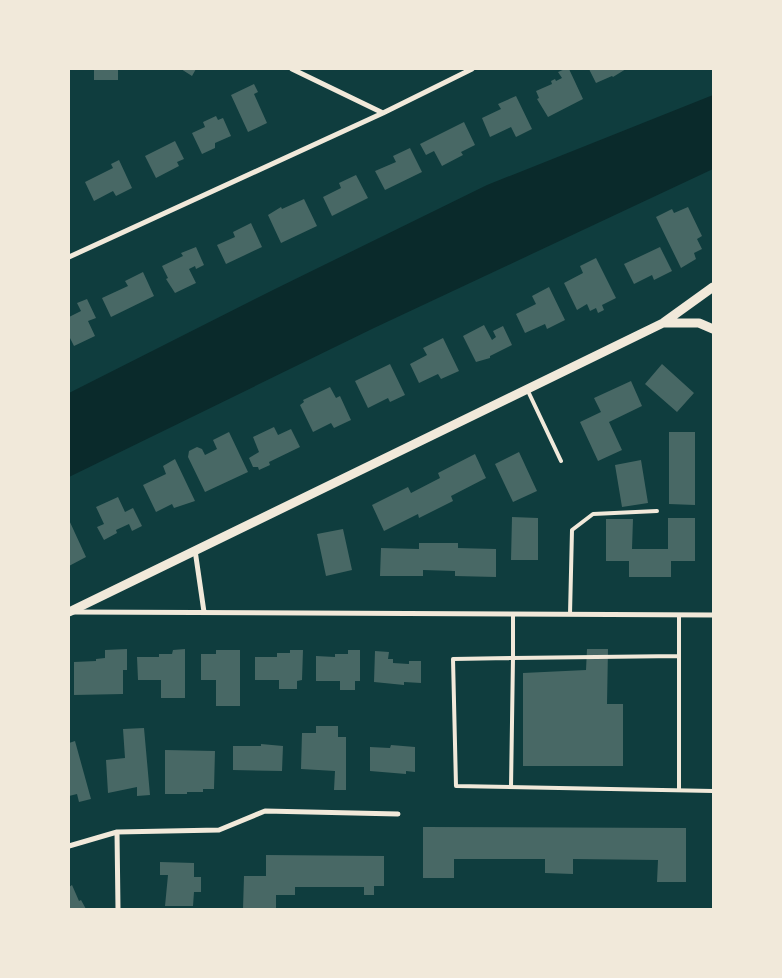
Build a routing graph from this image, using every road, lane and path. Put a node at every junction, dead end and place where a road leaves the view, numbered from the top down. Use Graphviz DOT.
graph roads {
  1 [pos="292,69"];
  2 [pos="472,69"];
  3 [pos="383,113"];
  4 [pos="69,257"];
  5 [pos="713,287"];
  6 [pos="663,323"];
  7 [pos="713,329"];
  8 [pos="526,389"];
  9 [pos="561,461"];
  10 [pos="657,511"];
  11 [pos="195,549"];
  12 [pos="69,612"];
  13 [pos="204,612"];
  14 [pos="513,614"];
  15 [pos="570,614"];
  16 [pos="679,615"];
  17 [pos="713,615"];
  18 [pos="679,656"];
  19 [pos="514,658"];
  20 [pos="511,787"];
  21 [pos="679,790"];
  22 [pos="713,791"];
  23 [pos="398,814"];
  24 [pos="117,832"];
  25 [pos="69,846"];
  26 [pos="118,909"];
  1 -- 3 [label="street"];
  2 -- 3 [label="street"];
  3 -- 4 [label="street"];
  5 -- 6 [label="street"];
  6 -- 7 [label="street"];
  6 -- 8 [label="street"];
  8 -- 9 [label="lane"];
  8 -- 11 [label="street"];
  10 -- 15 [label="lane"];
  11 -- 12 [label="street"];
  11 -- 13 [label="street"];
  12 -- 13 [label="street"];
  13 -- 14 [label="street"];
  14 -- 15 [label="street"];
  14 -- 19 [label="lane"];
  15 -- 16 [label="street"];
  16 -- 17 [label="street"];
  16 -- 18 [label="lane"];
  18 -- 19 [label="lane"];
  18 -- 21 [label="lane"];
  19 -- 20 [label="lane"];
  19 -- 20 [label="lane"];
  20 -- 21 [label="lane"];
  21 -- 22 [label="lane"];
  23 -- 24 [label="street"];
  24 -- 25 [label="street"];
  24 -- 26 [label="street"];
}
